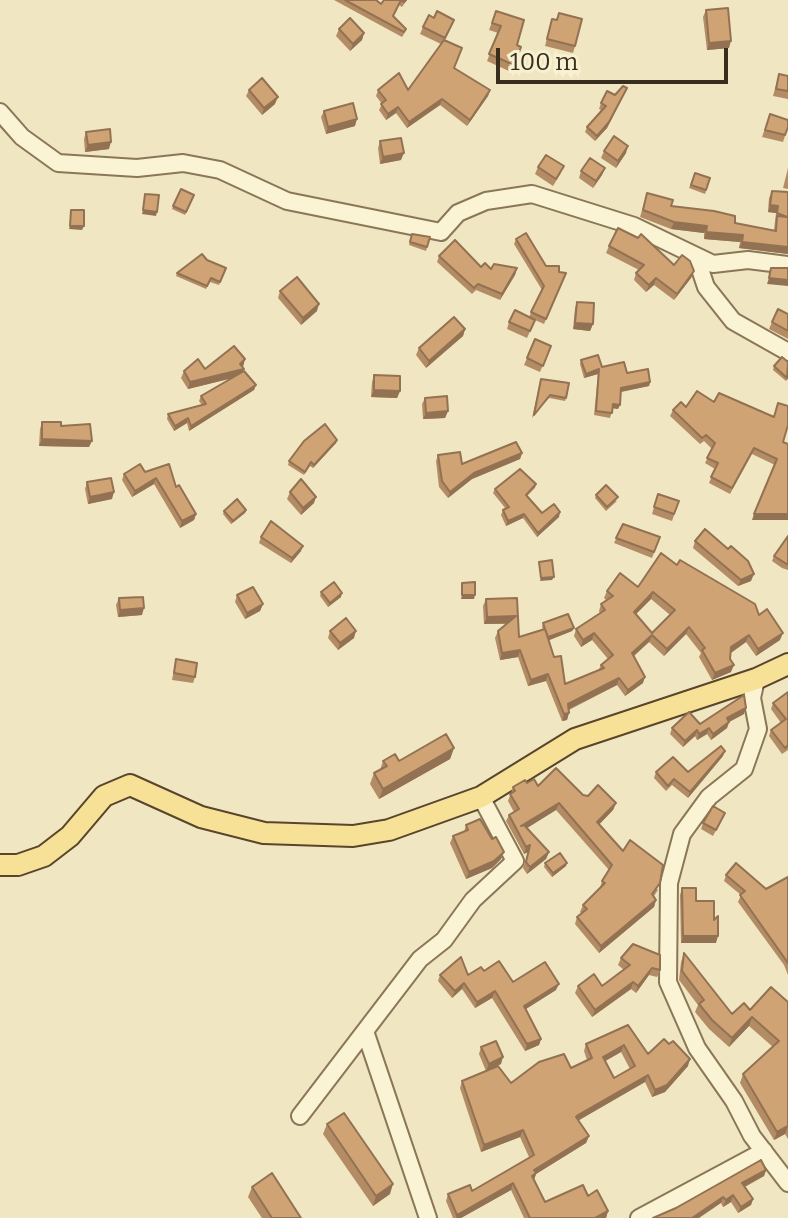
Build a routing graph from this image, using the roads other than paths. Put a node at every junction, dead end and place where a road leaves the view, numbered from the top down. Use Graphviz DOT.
graph roads {
  1 [pos="0,112"];
  2 [pos="696,257"];
  3 [pos="788,265"];
  4 [pos="788,352"];
  5 [pos="788,664"];
  6 [pos="756,679"];
  7 [pos="481,797"];
  8 [pos="0,865"];
  9 [pos="365,1031"];
  10 [pos="300,1116"];
  11 [pos="764,1151"];
  12 [pos="788,1183"];
  13 [pos="428,1218"];
  14 [pos="639,1218"];
  1 -- 2 [label="street"];
  2 -- 3 [label="street"];
  2 -- 4 [label="street"];
  5 -- 6 [label="main road"];
  6 -- 7 [label="main road"];
  6 -- 11 [label="street"];
  7 -- 8 [label="main road"];
  7 -- 9 [label="street"];
  9 -- 10 [label="street"];
  9 -- 13 [label="street"];
  11 -- 12 [label="street"];
  11 -- 14 [label="street"];
}
